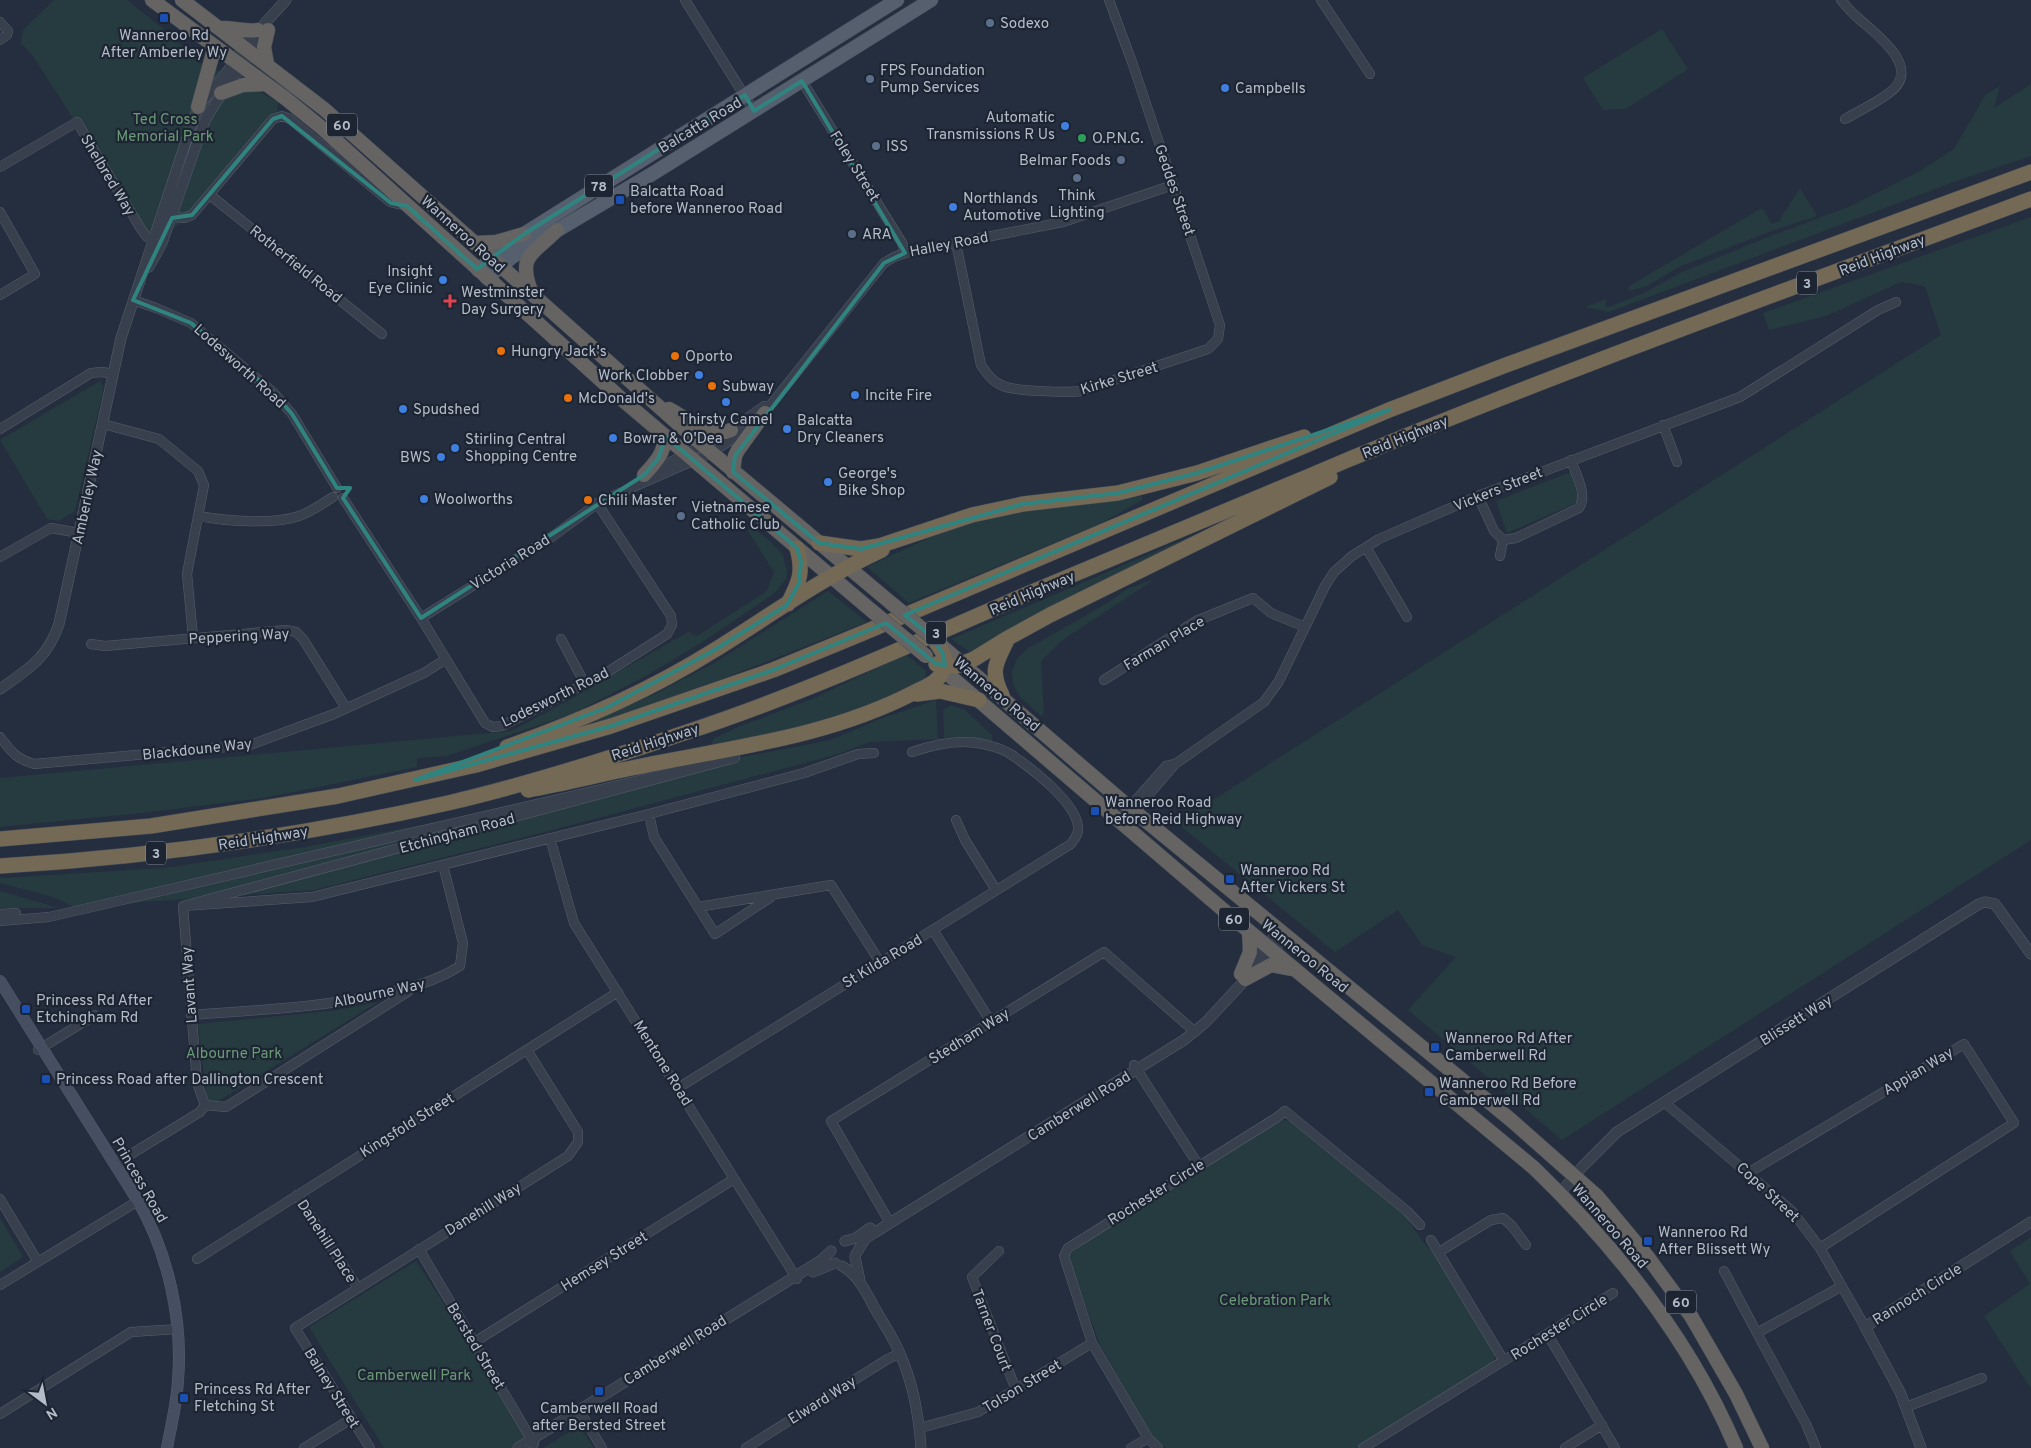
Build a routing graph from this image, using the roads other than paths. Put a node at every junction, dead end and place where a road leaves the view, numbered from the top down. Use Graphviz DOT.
graph roads {
  1 [pos="152,0"];
  2 [pos="182,0"];
  3 [pos="286,0"];
  4 [pos="685,0"];
  5 [pos="897,0"];
  6 [pos="932,0"];
  7 [pos="1109,0"];
  8 [pos="1321,0"];
  9 [pos="1841,0"];
  10 [pos="0,22"];
  11 [pos="220,28"];
  12 [pos="263,30"];
  13 [pos="0,40"];
  14 [pos="214,46"];
  15 [pos="247,49"];
  16 [pos="238,64"];
  17 [pos="267,64"];
  18 [pos="1370,74"];
  19 [pos="802,81"];
  20 [pos="266,84"];
  21 [pos="221,93"];
  22 [pos="745,96"];
  23 [pos="198,107"];
  24 [pos="754,111"];
  25 [pos="1845,119"];
  26 [pos="0,166"];
  27 [pos="2031,172"];
  28 [pos="1173,185"];
  29 [pos="210,195"];
  30 [pos="2031,199"];
  31 [pos="407,206"];
  32 [pos="0,212"];
  33 [pos="167,216"];
  34 [pos="557,230"];
  35 [pos="524,234"];
  36 [pos="158,242"];
  37 [pos="475,243"];
  38 [pos="956,243"];
  39 [pos="905,253"];
  40 [pos="496,261"];
  41 [pos="482,274"];
  42 [pos="532,294"];
  43 [pos="0,296"];
  44 [pos="133,300"];
  45 [pos="1896,302"];
  46 [pos="382,334"];
  47 [pos="1208,349"];
  48 [pos="114,374"];
  49 [pos="781,391"];
  50 [pos="651,399"];
  51 [pos="1389,410"];
  52 [pos="764,413"];
  53 [pos="103,424"];
  54 [pos="1663,426"];
  55 [pos="0,429"];
  56 [pos="732,430"];
  57 [pos="664,435"];
  58 [pos="1408,435"];
  59 [pos="707,449"];
  60 [pos="690,457"];
  61 [pos="1571,460"];
  62 [pos="1677,462"];
  63 [pos="733,472"];
  64 [pos="644,475"];
  65 [pos="337,488"];
  66 [pos="1478,496"];
  67 [pos="333,497"];
  68 [pos="343,498"];
  69 [pos="597,504"];
  70 [pos="199,516"];
  71 [pos="936,526"];
  72 [pos="79,533"];
  73 [pos="1503,540"];
  74 [pos="819,543"];
  75 [pos="1366,547"];
  76 [pos="797,548"];
  77 [pos="1500,556"];
  78 [pos="0,557"];
  79 [pos="849,568"];
  80 [pos="832,577"];
  81 [pos="787,605"];
  82 [pos="421,618"];
  83 [pos="1407,618"];
  84 [pos="1305,627"];
  85 [pos="193,637"];
  86 [pos="1008,638"];
  87 [pos="560,640"];
  88 [pos="91,644"];
  89 [pos="938,644"];
  90 [pos="446,659"];
  91 [pos="964,663"];
  92 [pos="938,664"];
  93 [pos="1104,680"];
  94 [pos="585,684"];
  95 [pos="0,690"];
  96 [pos="1002,695"];
  97 [pos="906,696"];
  98 [pos="979,700"];
  99 [pos="346,708"];
  100 [pos="0,737"];
  101 [pos="912,752"];
  102 [pos="874,753"];
  103 [pos="415,780"];
  104 [pos="453,802"];
  105 [pos="1132,809"];
  106 [pos="649,814"];
  107 [pos="956,820"];
  108 [pos="1120,822"];
  109 [pos="550,838"];
  110 [pos="0,839"];
  111 [pos="443,865"];
  112 [pos="0,866"];
  113 [pos="996,890"];
  114 [pos="776,894"];
  115 [pos="183,906"];
  116 [pos="698,907"];
  117 [pos="0,914"];
  118 [pos="49,917"];
  119 [pos="0,920"];
  120 [pos="934,930"];
  121 [pos="1249,931"];
  122 [pos="1283,933"];
  123 [pos="1270,948"];
  124 [pos="2031,954"];
  125 [pos="880,962"];
  126 [pos="1295,970"];
  127 [pos="1243,977"];
  128 [pos="0,981"];
  129 [pos="416,987"];
  130 [pos="0,990"];
  131 [pos="618,992"];
  132 [pos="96,1015"];
  133 [pos="191,1015"];
  134 [pos="991,1022"];
  135 [pos="1193,1030"];
  136 [pos="40,1050"];
  137 [pos="527,1050"];
  138 [pos="1136,1067"];
  139 [pos="678,1088"];
  140 [pos="1664,1102"];
  141 [pos="206,1105"];
  142 [pos="115,1164"];
  143 [pos="1199,1166"];
  144 [pos="1748,1173"];
  145 [pos="1575,1175"];
  146 [pos="734,1179"];
  147 [pos="1560,1193"];
  148 [pos="297,1195"];
  149 [pos="0,1199"];
  150 [pos="135,1203"];
  151 [pos="888,1220"];
  152 [pos="2031,1222"];
  153 [pos="1420,1224"];
  154 [pos="1431,1240"];
  155 [pos="845,1241"];
  156 [pos="1526,1245"];
  157 [pos="1820,1248"];
  158 [pos="419,1249"];
  159 [pos="831,1250"];
  160 [pos="999,1250"];
  161 [pos="1439,1252"];
  162 [pos="855,1256"];
  163 [pos="197,1259"];
  164 [pos="38,1262"];
  165 [pos="838,1264"];
  166 [pos="1724,1271"];
  167 [pos="796,1277"];
  168 [pos="860,1282"];
  169 [pos="0,1285"];
  170 [pos="1842,1286"];
  171 [pos="358,1288"];
  172 [pos="1613,1293"];
  173 [pos="1865,1327"];
  174 [pos="295,1328"];
  175 [pos="174,1329"];
  176 [pos="1757,1334"];
  177 [pos="1548,1335"];
  178 [pos="474,1343"];
  179 [pos="1092,1343"];
  180 [pos="900,1353"];
  181 [pos="1504,1361"];
  182 [pos="1982,1378"];
  183 [pos="1016,1390"];
  184 [pos="1906,1407"];
  185 [pos="580,1413"];
  186 [pos="0,1414"];
  187 [pos="351,1419"];
  188 [pos="1602,1425"];
  189 [pos="920,1428"];
  190 [pos="1148,1438"];
  191 [pos="531,1444"];
  192 [pos="159,1448"];
  193 [pos="167,1448"];
  194 [pos="304,1448"];
  195 [pos="370,1448"];
  196 [pos="518,1448"];
  197 [pos="602,1448"];
  198 [pos="746,1448"];
  199 [pos="921,1448"];
  200 [pos="1131,1448"];
  201 [pos="1158,1448"];
  202 [pos="1363,1448"];
  203 [pos="1565,1448"];
  204 [pos="1615,1448"];
  205 [pos="1736,1448"];
  206 [pos="1762,1448"];
  207 [pos="1816,1448"];
  208 [pos="1921,1448"];
  1 -- 14 [label="highway, Wanneroo Road / 60"];
  2 -- 11 [label="highway, Wanneroo Road / 60"];
  3 -- 12 [label="street"];
  4 -- 22 [label="street"];
  5 -- 22 [label="main road, Balcatta Road / 78"];
  6 -- 19 [label="main road, Balcatta Road / 78"];
  7 -- 28 [label="street, Geddes Street"];
  8 -- 18 [label="street"];
  9 -- 25 [label="street"];
  10 -- 13 [label="street"];
  11 -- 12 [label="highway"];
  11 -- 15 [label="highway, Wanneroo Road / 60"];
  12 -- 15 [label="street"];
  12 -- 17 [label="highway"];
  14 -- 16 [label="highway, Wanneroo Road / 60"];
  14 -- 23 [label="highway"];
  15 -- 16 [label="street"];
  15 -- 17 [label="highway, Wanneroo Road / 60"];
  16 -- 20 [label="highway, Wanneroo Road / 60"];
  16 -- 21 [label="street, Amberley Way"];
  16 -- 23 [label="street, Amberley Way"];
  17 -- 37 [label="highway, Wanneroo Road / 60"];
  19 -- 24 [label="main road, Balcatta Road / 78"];
  19 -- 39 [label="street, Foley Street"];
  20 -- 21 [label="highway"];
  20 -- 31 [label="highway, Wanneroo Road / 60"];
  21 -- 33 [label="street, Amberley Way"];
  22 -- 24 [label="street"];
  22 -- 35 [label="main road, Balcatta Road / 78"];
  23 -- 33 [label="street, Amberley Way"];
  24 -- 34 [label="main road, Balcatta Road / 78"];
  26 -- 36 [label="street, Shelbred Way"];
  27 -- 51 [label="highway, Reid Highway / 3"];
  28 -- 38 [label="street, Halley Road"];
  28 -- 47 [label="street, Geddes Street"];
  29 -- 31 [label="street"];
  29 -- 33 [label="street"];
  29 -- 46 [label="street, Rotherfield Road"];
  30 -- 58 [label="highway, Reid Highway / 3"];
  31 -- 41 [label="highway, Wanneroo Road / 60"];
  32 -- 43 [label="street"];
  33 -- 36 [label="street, Amberley Way"];
  34 -- 40 [label="main road, Balcatta Road / 78"];
  34 -- 42 [label="highway"];
  35 -- 37 [label="highway"];
  35 -- 40 [label="main road, Balcatta Road / 78"];
  36 -- 44 [label="street, Amberley Way"];
  37 -- 40 [label="highway, Wanneroo Road / 60"];
  38 -- 39 [label="street, Halley Road"];
  38 -- 47 [label="street, Kirke Street"];
  39 -- 49 [label="street, Halley Road"];
  40 -- 41 [label="main road, Balcatta Road / 78"];
  40 -- 42 [label="highway, Wanneroo Road / 60"];
  41 -- 57 [label="highway, Wanneroo Road / 60"];
  42 -- 50 [label="highway, Wanneroo Road / 60"];
  44 -- 48 [label="street, Amberley Way"];
  44 -- 65 [label="street, Lodesworth Road"];
  45 -- 54 [label="street, Vickers Street"];
  48 -- 53 [label="street, Amberley Way"];
  48 -- 55 [label="street"];
  49 -- 52 [label="street, Halley Road"];
  49 -- 56 [label="street, Halley Road"];
  50 -- 56 [label="highway"];
  50 -- 59 [label="highway, Wanneroo Road / 60"];
  51 -- 71 [label="highway"];
  51 -- 103 [label="highway, Reid Highway / 3"];
  52 -- 59 [label="street, Halley Road"];
  52 -- 63 [label="highway"];
  53 -- 70 [label="street"];
  53 -- 72 [label="street, Amberley Way"];
  54 -- 61 [label="street, Vickers Street"];
  54 -- 62 [label="street"];
  56 -- 59 [label="street, Halley Road"];
  57 -- 60 [label="highway, Wanneroo Road / 60"];
  57 -- 64 [label="highway"];
  58 -- 86 [label="highway"];
  58 -- 104 [label="highway, Reid Highway / 3"];
  59 -- 60 [label="street, Halley Road"];
  59 -- 63 [label="highway, Wanneroo Road / 60"];
  60 -- 64 [label="street, Victoria Road"];
  60 -- 69 [label="street, Victoria Road"];
  60 -- 76 [label="highway, Wanneroo Road / 60"];
  61 -- 66 [label="street, Vickers Street"];
  61 -- 73 [label="street"];
  63 -- 74 [label="highway, Wanneroo Road / 60"];
  64 -- 69 [label="street, Victoria Road"];
  65 -- 67 [label="street"];
  65 -- 68 [label="street"];
  66 -- 73 [label="street"];
  66 -- 75 [label="street, Vickers Street"];
  67 -- 68 [label="street"];
  67 -- 70 [label="street"];
  68 -- 82 [label="street, Lodesworth Road"];
  69 -- 82 [label="street, Victoria Road"];
  69 -- 94 [label="street, Lodesworth Road"];
  70 -- 85 [label="street"];
  71 -- 74 [label="highway"];
  71 -- 79 [label="highway"];
  72 -- 78 [label="street"];
  72 -- 95 [label="street, Amberley Way"];
  73 -- 77 [label="street"];
  74 -- 79 [label="highway, Wanneroo Road / 60"];
  75 -- 83 [label="street"];
  75 -- 84 [label="street, Vickers Street"];
  76 -- 80 [label="highway, Wanneroo Road / 60"];
  76 -- 81 [label="highway"];
  79 -- 80 [label="highway"];
  79 -- 89 [label="highway, Wanneroo Road / 60, bridge"];
  80 -- 81 [label="highway"];
  80 -- 92 [label="highway, Wanneroo Road / 60, bridge"];
  81 -- 103 [label="highway"];
  82 -- 90 [label="street, Lodesworth Road"];
  84 -- 93 [label="street, Farman Place"];
  84 -- 105 [label="street, Vickers Street"];
  85 -- 88 [label="street, Peppering Way"];
  85 -- 99 [label="street, Peppering Way"];
  86 -- 91 [label="highway"];
  86 -- 96 [label="highway"];
  87 -- 94 [label="street"];
  89 -- 91 [label="highway, Wanneroo Road / 60"];
  89 -- 92 [label="highway"];
  90 -- 94 [label="street, Lodesworth Road"];
  90 -- 99 [label="street, Blackdoune Way"];
  91 -- 92 [label="highway"];
  91 -- 96 [label="highway, Wanneroo Road / 60"];
  92 -- 97 [label="highway"];
  92 -- 98 [label="highway, Wanneroo Road / 60"];
  96 -- 105 [label="highway, Wanneroo Road / 60"];
  97 -- 98 [label="highway"];
  97 -- 104 [label="highway"];
  98 -- 108 [label="highway, Wanneroo Road / 60"];
  99 -- 100 [label="street, Blackdoune Way"];
  101 -- 113 [label="street, St Kilda Road"];
  102 -- 106 [label="street, Etchingham Road"];
  103 -- 110 [label="highway, Reid Highway / 3"];
  104 -- 112 [label="highway, Reid Highway / 3"];
  105 -- 108 [label="street, Vickers Street"];
  105 -- 122 [label="highway, Wanneroo Road / 60"];
  106 -- 109 [label="street, Etchingham Road"];
  106 -- 116 [label="street"];
  107 -- 113 [label="street"];
  108 -- 121 [label="highway, Wanneroo Road / 60"];
  109 -- 111 [label="street, Etchingham Road"];
  109 -- 131 [label="street, Mentone Road"];
  111 -- 115 [label="street, Etchingham Road"];
  111 -- 129 [label="street, Albourne Way"];
  113 -- 120 [label="street, St Kilda Road"];
  114 -- 116 [label="street"];
  114 -- 116 [label="street"];
  114 -- 125 [label="street"];
  115 -- 118 [label="street, Etchingham Road"];
  115 -- 133 [label="street, Lavant Way"];
  117 -- 118 [label="street, Etchingham Road"];
  118 -- 119 [label="street, Etchingham Road"];
  120 -- 125 [label="street, St Kilda Road"];
  120 -- 134 [label="street"];
  121 -- 123 [label="highway, Wanneroo Road / 60"];
  121 -- 127 [label="highway"];
  122 -- 123 [label="street, Camberwell Road"];
  122 -- 145 [label="highway, Wanneroo Road / 60"];
  123 -- 126 [label="highway, Wanneroo Road / 60"];
  123 -- 127 [label="street, Camberwell Road"];
  124 -- 140 [label="street, Blissett Way"];
  125 -- 139 [label="street, St Kilda Road"];
  126 -- 127 [label="highway"];
  126 -- 147 [label="highway, Wanneroo Road / 60"];
  127 -- 135 [label="street, Camberwell Road"];
  128 -- 136 [label="main road, Princess Road"];
  129 -- 133 [label="street, Albourne Way"];
  129 -- 141 [label="street"];
  130 -- 136 [label="main road, Princess Road"];
  131 -- 137 [label="street, Kingsfold Street"];
  131 -- 139 [label="street, Mentone Road"];
  132 -- 136 [label="street"];
  133 -- 141 [label="street, Lavant Way"];
  134 -- 135 [label="street, Stedham Way"];
  134 -- 151 [label="street, Stedham Way"];
  135 -- 138 [label="street, Camberwell Road"];
  136 -- 142 [label="main road, Princess Road"];
  136 -- 150 [label="main road, Princess Road"];
  137 -- 148 [label="street, Kingsfold Street"];
  137 -- 158 [label="street, Danehill Way"];
  138 -- 143 [label="street"];
  138 -- 151 [label="street, Camberwell Road"];
  139 -- 146 [label="street, Mentone Road"];
  140 -- 144 [label="street, Cope Street"];
  140 -- 145 [label="street, Blissett Way"];
  141 -- 142 [label="street"];
  142 -- 150 [label="main road, Princess Road"];
  143 -- 153 [label="street, Rochester Circle"];
  143 -- 179 [label="street, Rochester Circle"];
  144 -- 157 [label="street, Cope Street"];
  144 -- 157 [label="street, Appian Way"];
  145 -- 147 [label="street, Blissett Way"];
  145 -- 206 [label="highway, Wanneroo Road / 60"];
  146 -- 167 [label="street, Mentone Road"];
  146 -- 178 [label="street, Hemsey Street"];
  147 -- 205 [label="highway, Wanneroo Road / 60"];
  148 -- 163 [label="street, Kingsfold Street"];
  148 -- 171 [label="street, Danehill Place"];
  149 -- 164 [label="street"];
  150 -- 164 [label="street"];
  150 -- 175 [label="main road, Princess Road"];
  151 -- 155 [label="street, Camberwell Road"];
  151 -- 162 [label="street, Camberwell Road"];
  152 -- 173 [label="street, Rannoch Circle"];
  154 -- 161 [label="street, Rochester Circle"];
  155 -- 159 [label="street"];
  155 -- 162 [label="street"];
  156 -- 161 [label="street"];
  157 -- 170 [label="street, Cope Street"];
  158 -- 171 [label="street, Danehill Way"];
  158 -- 178 [label="street, Bersted Street"];
  159 -- 165 [label="street"];
  159 -- 167 [label="street, Camberwell Road"];
  160 -- 183 [label="street, Tarner Court"];
  161 -- 181 [label="street, Rochester Circle"];
  162 -- 165 [label="street"];
  162 -- 168 [label="street"];
  164 -- 169 [label="street"];
  165 -- 167 [label="street, Camberwell Road"];
  165 -- 168 [label="street"];
  166 -- 176 [label="street"];
  167 -- 185 [label="street, Camberwell Road"];
  168 -- 180 [label="street"];
  170 -- 173 [label="street, Cope Street"];
  170 -- 176 [label="street"];
  171 -- 174 [label="street, Danehill Way"];
  172 -- 177 [label="street, Rochester Circle"];
  173 -- 184 [label="street, Rannoch Circle"];
  174 -- 187 [label="street, Balney Street"];
  175 -- 186 [label="street"];
  175 -- 192 [label="main road, Princess Road"];
  175 -- 193 [label="main road, Princess Road"];
  176 -- 207 [label="street"];
  177 -- 181 [label="street, Rochester Circle"];
  177 -- 188 [label="street"];
  178 -- 191 [label="street, Bersted Street"];
  179 -- 183 [label="street, Tolson Street"];
  179 -- 190 [label="street, Rochester Circle"];
  180 -- 189 [label="street"];
  180 -- 198 [label="street, Elward Way"];
  181 -- 202 [label="street, Rochester Circle"];
  182 -- 184 [label="street"];
  183 -- 189 [label="street, Tolson Street"];
  184 -- 208 [label="street, Rannoch Circle"];
  185 -- 191 [label="street, Camberwell Road"];
  185 -- 197 [label="street"];
  187 -- 194 [label="street"];
  187 -- 195 [label="street, Balney Street"];
  188 -- 203 [label="street"];
  188 -- 204 [label="street"];
  189 -- 199 [label="street"];
  190 -- 200 [label="street"];
  190 -- 201 [label="street, Rochester Circle"];
  191 -- 196 [label="street, Camberwell Road"];
}
